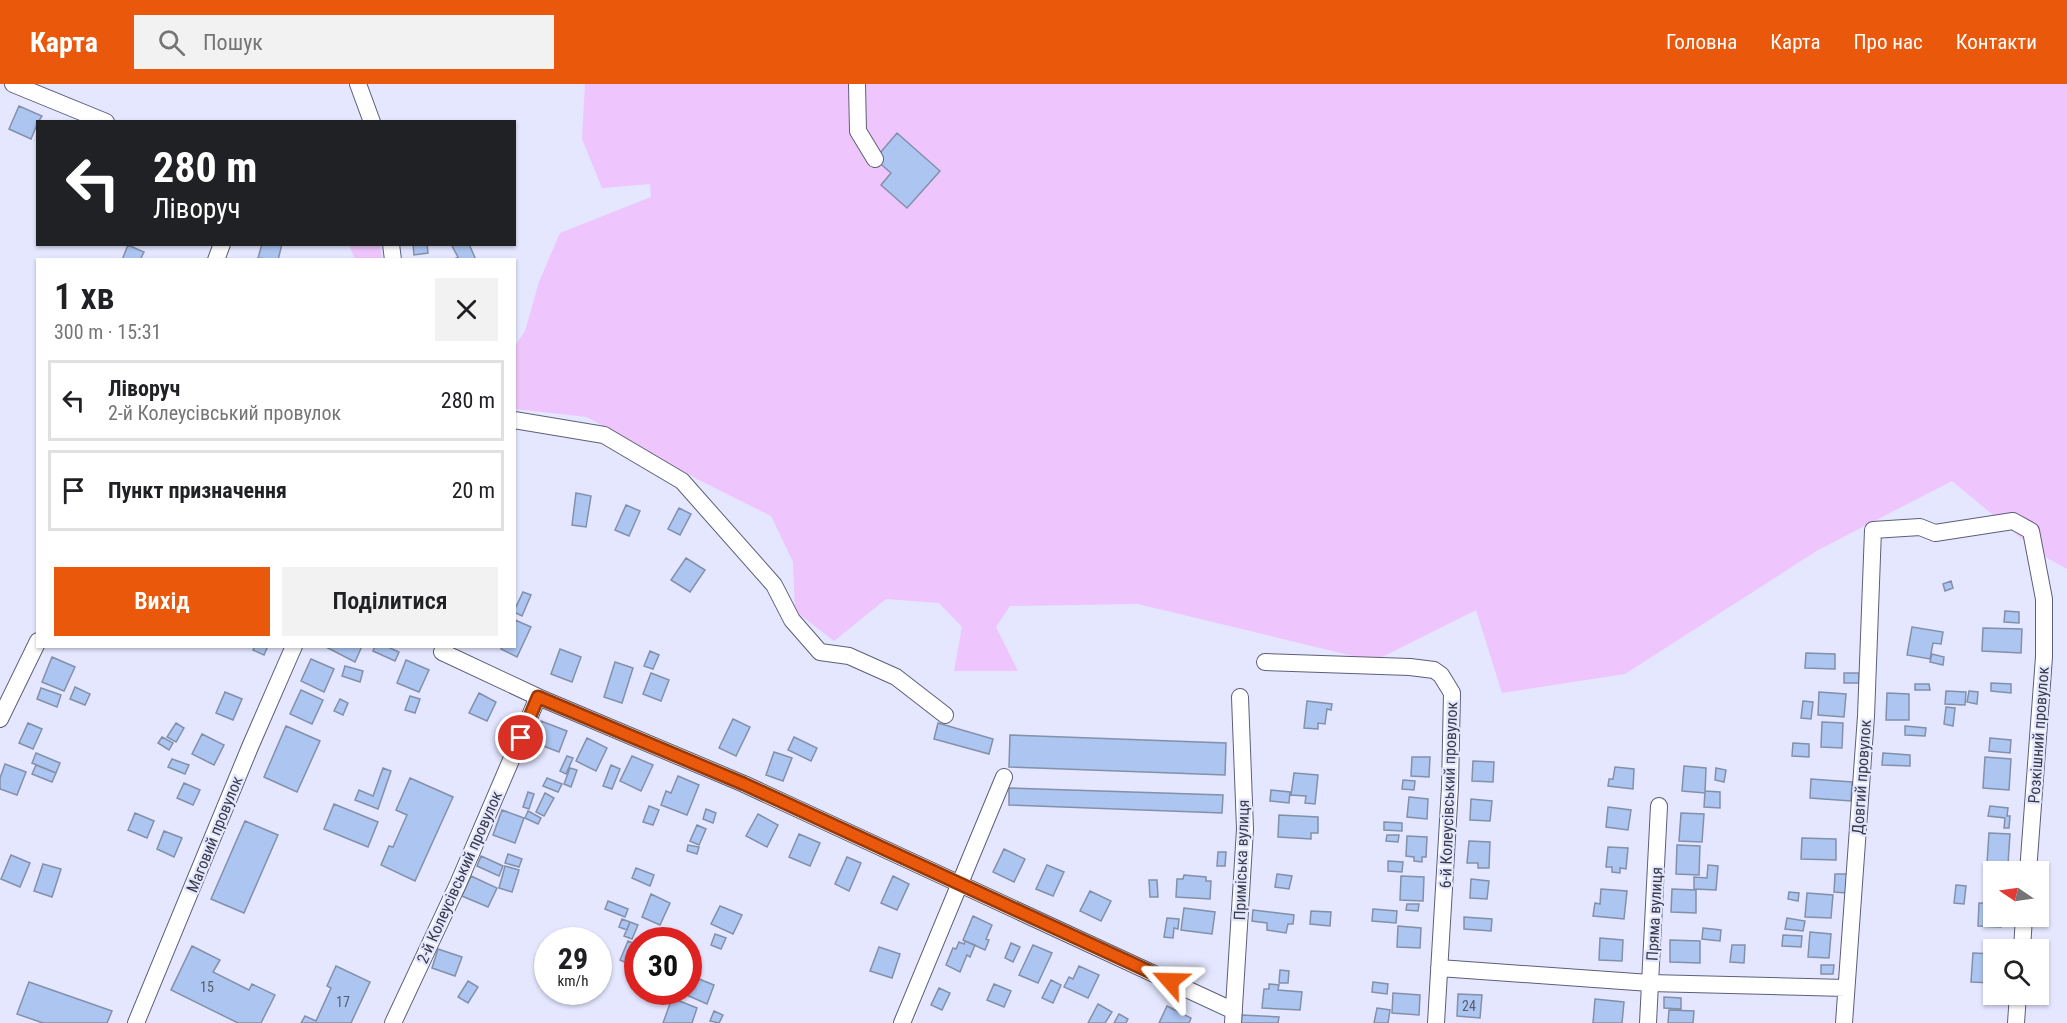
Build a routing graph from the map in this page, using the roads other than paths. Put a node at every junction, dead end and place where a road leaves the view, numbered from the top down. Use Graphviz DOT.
graph roads {
  1 [pos="13,84"];
  2 [pos="358,84"];
  3 [pos="857,84"];
  4 [pos="101,120"];
  5 [pos="371,120"];
  6 [pos="875,159"];
  7 [pos="516,420"];
  8 [pos="1873,530"];
  9 [pos="36,644"];
  10 [pos="293,648"];
  11 [pos="442,652"];
  12 [pos="1265,662"];
  13 [pos="538,697"];
  14 [pos="1240,698"];
  15 [pos="945,715"];
  16 [pos="0,718"];
  17 [pos="1004,777"];
  18 [pos="1659,806"];
  19 [pos="2029,861"];
  20 [pos="959,882"];
  21 [pos="1439,968"];
  22 [pos="1650,983"];
  23 [pos="1846,988"];
  24 [pos="2017,1005"];
  25 [pos="1233,1017"];
  26 [pos="136,1023"];
  27 [pos="393,1023"];
  28 [pos="902,1023"];
  29 [pos="1436,1023"];
  30 [pos="1648,1023"];
  31 [pos="1844,1023"];
  32 [pos="2016,1023"];
  1 -- 4 [label="street"];
  2 -- 5 [label="street"];
  3 -- 6 [label="street"];
  7 -- 15 [label="street"];
  8 -- 19 [label="street, Розкішний провулок"];
  8 -- 23 [label="street, Довгий провулок"];
  9 -- 16 [label="street"];
  10 -- 26 [label="street, Маговий провулок"];
  11 -- 13 [label="street"];
  12 -- 21 [label="street, 6-й Колеусівський провулок"];
  13 -- 20 [label="street"];
  13 -- 27 [label="street, 2-й Колеусівський провулок"];
  14 -- 25 [label="street, Приміська вулиця"];
  17 -- 20 [label="street"];
  18 -- 22 [label="street, Пряма вулиця"];
  20 -- 25 [label="street"];
  20 -- 28 [label="street"];
  21 -- 22 [label="street"];
  21 -- 29 [label="street, 6-й Колеусівський провулок"];
  22 -- 23 [label="street"];
  22 -- 30 [label="street, Пряма вулиця"];
  23 -- 31 [label="street, Довгий провулок"];
  24 -- 32 [label="street"];
}
